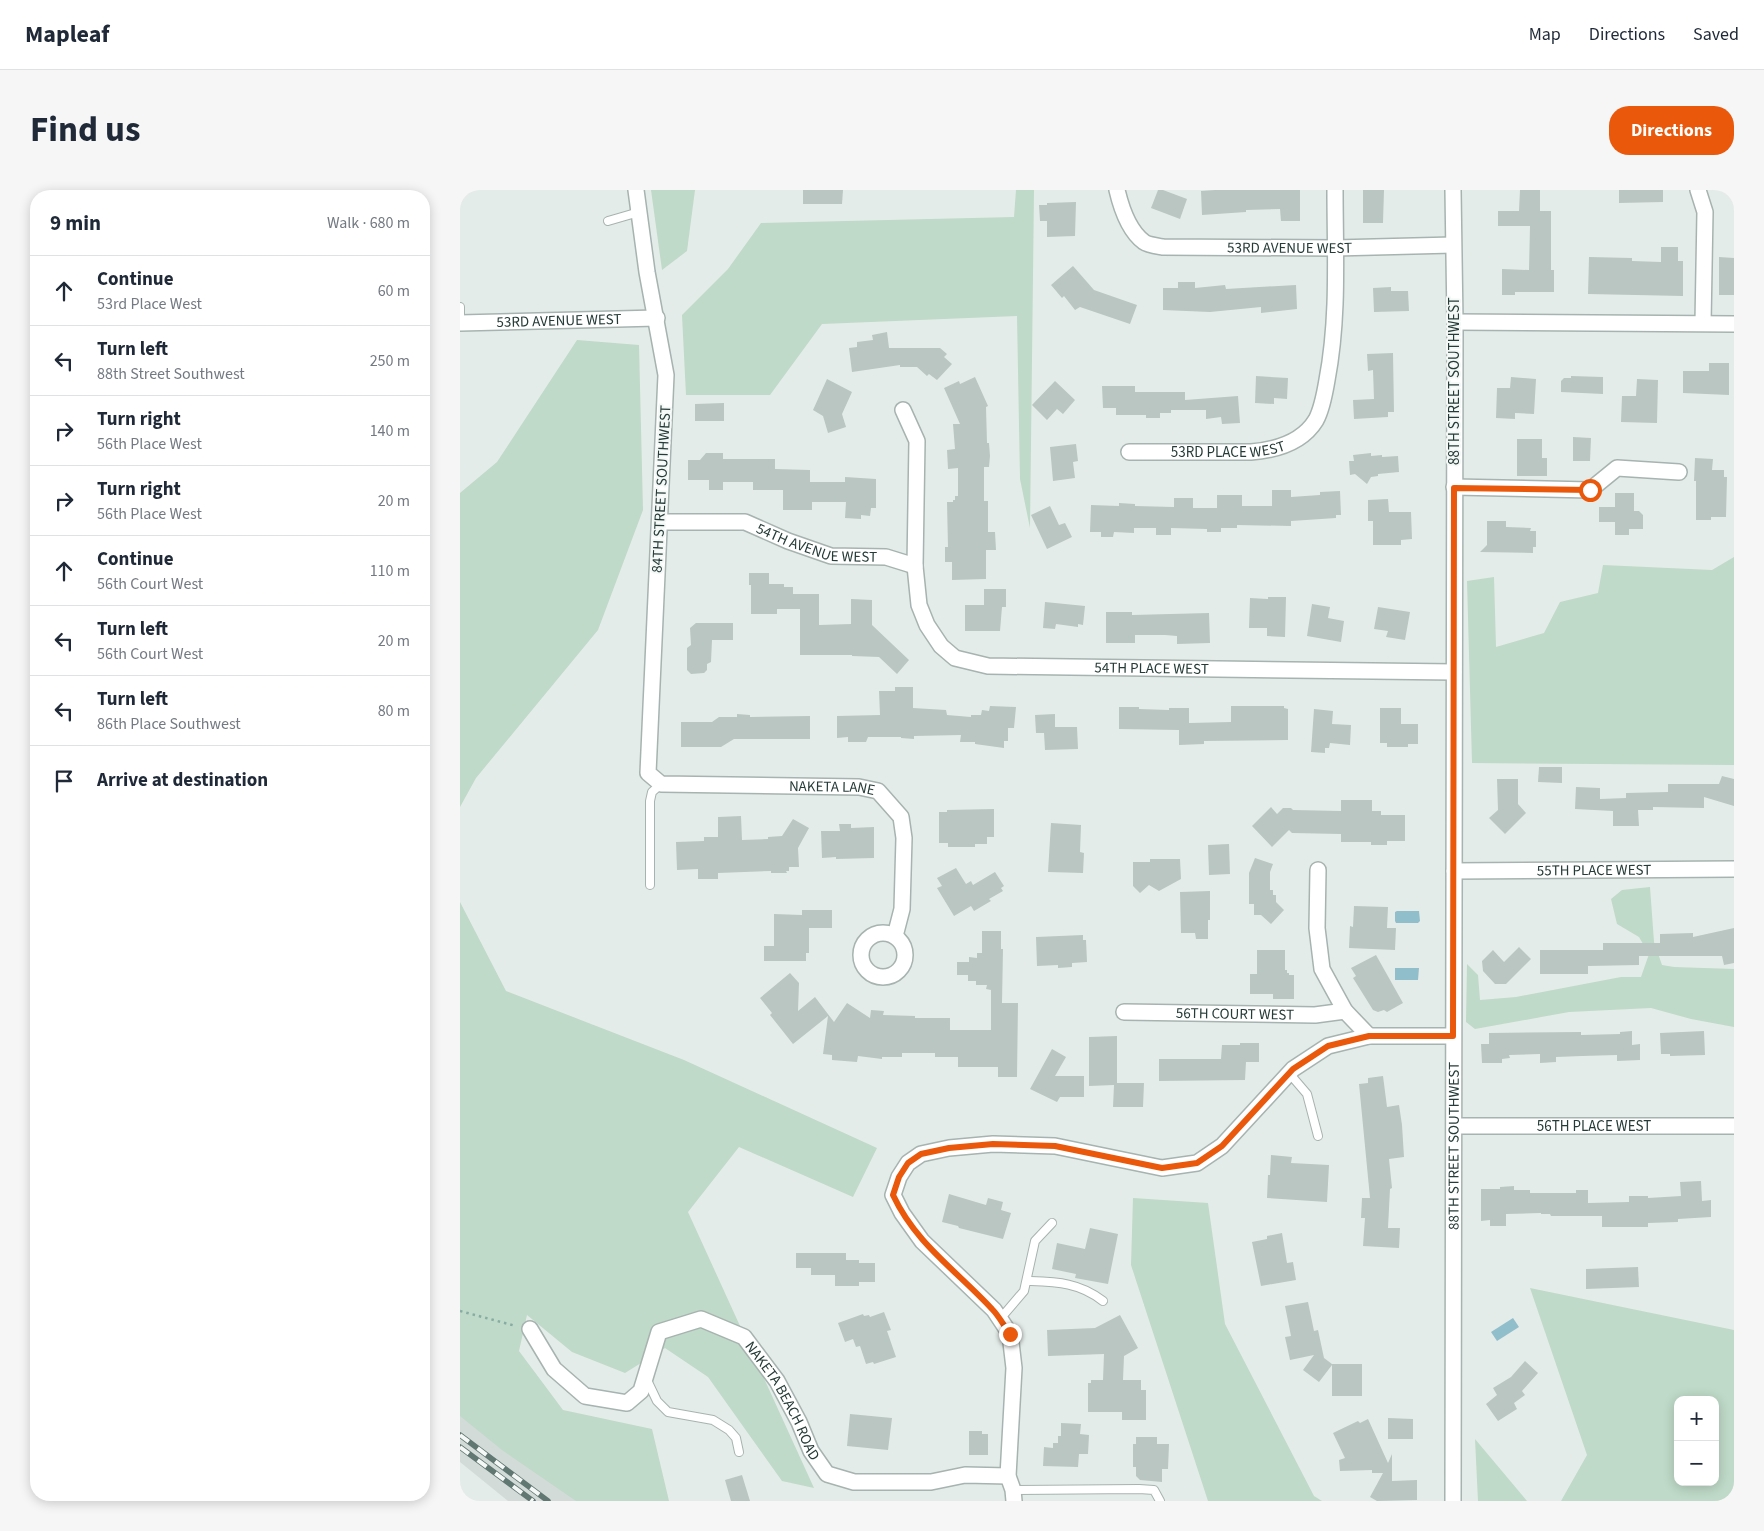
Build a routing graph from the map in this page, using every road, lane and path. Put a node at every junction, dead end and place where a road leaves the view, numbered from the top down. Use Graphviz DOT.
graph roads {
  1 [pos="636,190"];
  2 [pos="1117,190"];
  3 [pos="1335,190"];
  4 [pos="1453,190"];
  5 [pos="1698,190"];
  6 [pos="639,212"];
  7 [pos="608,221"];
  8 [pos="1453,245"];
  9 [pos="1335,248"];
  10 [pos="460,307"];
  11 [pos="657,318"];
  12 [pos="1455,322"];
  13 [pos="460,323"];
  14 [pos="1703,323"];
  15 [pos="1734,324"];
  16 [pos="903,410"];
  17 [pos="1129,452"];
  18 [pos="1679,472"];
  19 [pos="1454,488"];
  20 [pos="660,522"];
  21 [pos="915,566"];
  22 [pos="1454,672"];
  23 [pos="660,784"];
  24 [pos="1734,869"];
  25 [pos="1318,870"];
  26 [pos="1454,871"];
  27 [pos="650,885"];
  28 [pos="895,936"];
  29 [pos="1346,1011"];
  30 [pos="1124,1012"];
  31 [pos="1369,1036"];
  32 [pos="1453,1036"];
  33 [pos="1289,1073"];
  34 [pos="1455,1126"];
  35 [pos="1734,1126"];
  36 [pos="1318,1136"];
  37 [pos="1052,1222"];
  38 [pos="1027,1281"];
  39 [pos="1103,1301"];
  40 [pos="460,1311"];
  41 [pos="1000,1319"];
  42 [pos="530,1329"];
  43 [pos="645,1377"];
  44 [pos="739,1452"];
  45 [pos="1008,1476"];
  46 [pos="1013,1496"];
  47 [pos="1160,1501"];
  48 [pos="1453,1501"];
  1 -- 6 [label="street, 84TH STREET SOUTHWEST"];
  2 -- 9 [label="street, 53RD AVENUE WEST"];
  3 -- 9 [label="street"];
  4 -- 8 [label="street, 88TH STREET SOUTHWEST"];
  5 -- 14 [label="street"];
  6 -- 7 [label="lane"];
  6 -- 11 [label="street, 84TH STREET SOUTHWEST"];
  8 -- 9 [label="street, 53RD AVENUE WEST"];
  8 -- 12 [label="street, 88TH STREET SOUTHWEST"];
  9 -- 17 [label="street, 53RD PLACE WEST"];
  10 -- 13 [label="lane"];
  11 -- 13 [label="street, 53RD AVENUE WEST"];
  11 -- 20 [label="street, 84TH STREET SOUTHWEST"];
  12 -- 14 [label="street"];
  12 -- 19 [label="street, 88TH STREET SOUTHWEST"];
  14 -- 15 [label="street"];
  16 -- 21 [label="street, 54TH PLACE WEST"];
  18 -- 19 [label="street"];
  19 -- 22 [label="street, 88TH STREET SOUTHWEST"];
  20 -- 21 [label="street, 54TH AVENUE WEST"];
  20 -- 23 [label="street, 84TH STREET SOUTHWEST"];
  21 -- 22 [label="street, 54TH PLACE WEST"];
  22 -- 26 [label="street, 88TH STREET SOUTHWEST"];
  23 -- 27 [label="lane"];
  23 -- 28 [label="street, NAKETA LANE"];
  24 -- 26 [label="street, 55TH PLACE WEST"];
  25 -- 29 [label="street"];
  26 -- 32 [label="street, 88TH STREET SOUTHWEST"];
  29 -- 30 [label="street, 56TH COURT WEST"];
  29 -- 31 [label="street"];
  31 -- 32 [label="street"];
  31 -- 33 [label="street"];
  32 -- 34 [label="street, 88TH STREET SOUTHWEST"];
  33 -- 36 [label="lane"];
  33 -- 41 [label="street"];
  34 -- 35 [label="street, 56TH PLACE WEST"];
  34 -- 48 [label="street, 88TH STREET SOUTHWEST"];
  37 -- 38 [label="lane"];
  38 -- 39 [label="lane"];
  38 -- 41 [label="lane"];
  40 -- 42 [label="path"];
  41 -- 45 [label="street"];
  42 -- 43 [label="street, NAKETA BEACH ROAD"];
  43 -- 44 [label="lane"];
  43 -- 45 [label="street, NAKETA BEACH ROAD"];
  45 -- 46 [label="street"];
  46 -- 47 [label="lane"];
}
